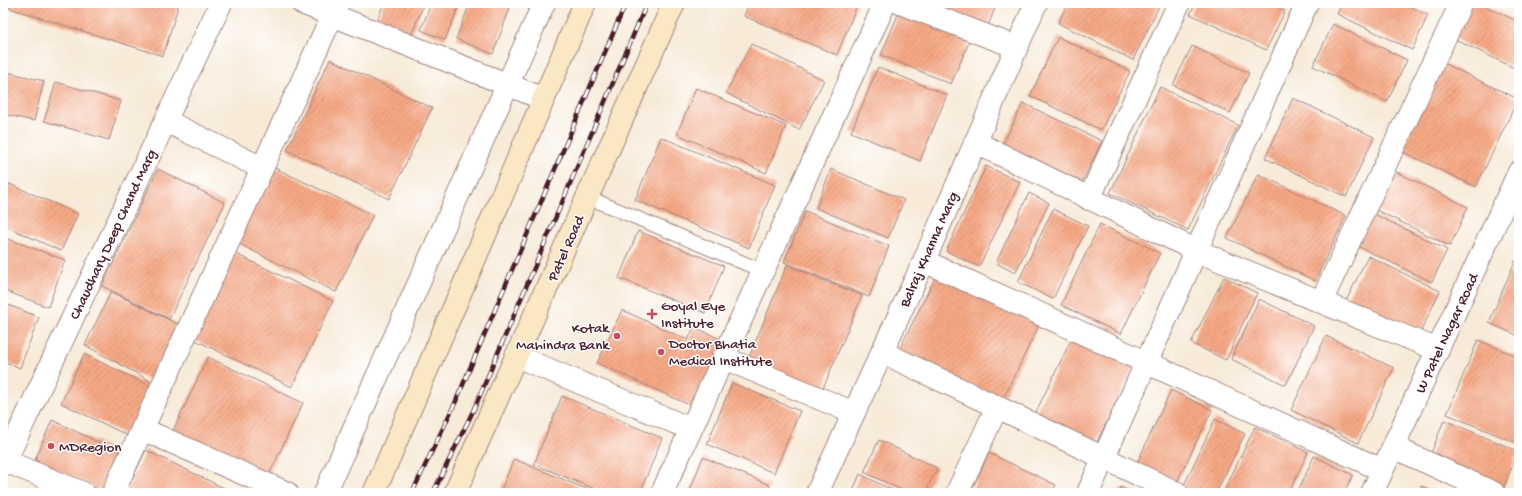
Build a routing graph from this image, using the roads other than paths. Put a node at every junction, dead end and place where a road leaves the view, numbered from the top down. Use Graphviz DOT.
graph roads {
  1 [pos="222,3"];
  2 [pos="302,3"];
  3 [pos="544,3"];
  4 [pos="585,3"];
  5 [pos="674,3"];
  6 [pos="885,3"];
  7 [pos="900,3"];
  8 [pos="1036,3"];
  9 [pos="1179,3"];
  10 [pos="1307,3"];
  11 [pos="1461,3"];
  12 [pos="335,9"];
  13 [pos="1016,47"];
  14 [pos="508,83"];
  15 [pos="544,99"];
  16 [pos="166,121"];
  17 [pos="975,142"];
  18 [pos="262,168"];
  19 [pos="1519,172"];
  20 [pos="588,197"];
  21 [pos="1089,199"];
  22 [pos="1196,251"];
  23 [pos="924,261"];
  24 [pos="764,271"];
  25 [pos="1321,302"];
  26 [pos="1438,350"];
  27 [pos="882,352"];
  28 [pos="516,356"];
  29 [pos="724,358"];
  30 [pos="1147,363"];
  31 [pos="997,407"];
  32 [pos="854,413"];
  33 [pos="142,429"];
  34 [pos="691,429"];
  35 [pos="1394,447"];
  36 [pos="1104,458"];
  37 [pos="4,463"];
  38 [pos="1382,470"];
  39 [pos="83,493"];
  40 [pos="112,493"];
  41 [pos="288,493"];
  42 [pos="325,493"];
  43 [pos="374,493"];
  44 [pos="455,493"];
  45 [pos="662,493"];
  46 [pos="817,493"];
  47 [pos="958,493"];
  48 [pos="1088,493"];
  49 [pos="1177,493"];
  50 [pos="1372,493"];
  51 [pos="1494,493"];
  1 -- 16 [label="street, Chaudhary Deep Chand Marg"];
  2 -- 12 [label="street"];
  3 -- 14 [label="street"];
  4 -- 15 [label="main road"];
  5 -- 20 [label="main road, Patel Road"];
  6 -- 24 [label="street"];
  7 -- 13 [label="street"];
  8 -- 13 [label="street, Balraj Khanna Marg"];
  9 -- 21 [label="street"];
  10 -- 22 [label="street"];
  11 -- 25 [label="street"];
  12 -- 14 [label="street"];
  12 -- 18 [label="street"];
  13 -- 17 [label="street, Balraj Khanna Marg"];
  14 -- 15 [label="street"];
  14 -- 42 [label="street"];
  15 -- 43 [label="main road"];
  16 -- 18 [label="street"];
  16 -- 37 [label="street, Chaudhary Deep Chand Marg"];
  17 -- 21 [label="street"];
  17 -- 23 [label="street, Balraj Khanna Marg"];
  18 -- 33 [label="street"];
  19 -- 26 [label="street, W Patel Nagar Road"];
  20 -- 24 [label="lane"];
  20 -- 28 [label="main road, Patel Road"];
  21 -- 22 [label="street"];
  22 -- 25 [label="street"];
  22 -- 30 [label="street"];
  23 -- 27 [label="street, Balraj Khanna Marg"];
  23 -- 30 [label="street"];
  24 -- 29 [label="street"];
  25 -- 26 [label="street"];
  26 -- 35 [label="street, W Patel Nagar Road"];
  27 -- 31 [label="street"];
  27 -- 32 [label="street, Balraj Khanna Marg"];
  28 -- 34 [label="street"];
  28 -- 44 [label="main road, Patel Road"];
  29 -- 32 [label="street"];
  29 -- 34 [label="street"];
  30 -- 36 [label="street"];
  30 -- 38 [label="street"];
  31 -- 36 [label="street"];
  31 -- 47 [label="street"];
  32 -- 46 [label="street, Balraj Khanna Marg"];
  33 -- 40 [label="street"];
  33 -- 41 [label="street"];
  34 -- 45 [label="street"];
  35 -- 38 [label="street, W Patel Nagar Road"];
  35 -- 51 [label="street"];
  36 -- 48 [label="street"];
  36 -- 49 [label="street"];
  37 -- 39 [label="street"];
  38 -- 50 [label="street, W Patel Nagar Road"];
}
